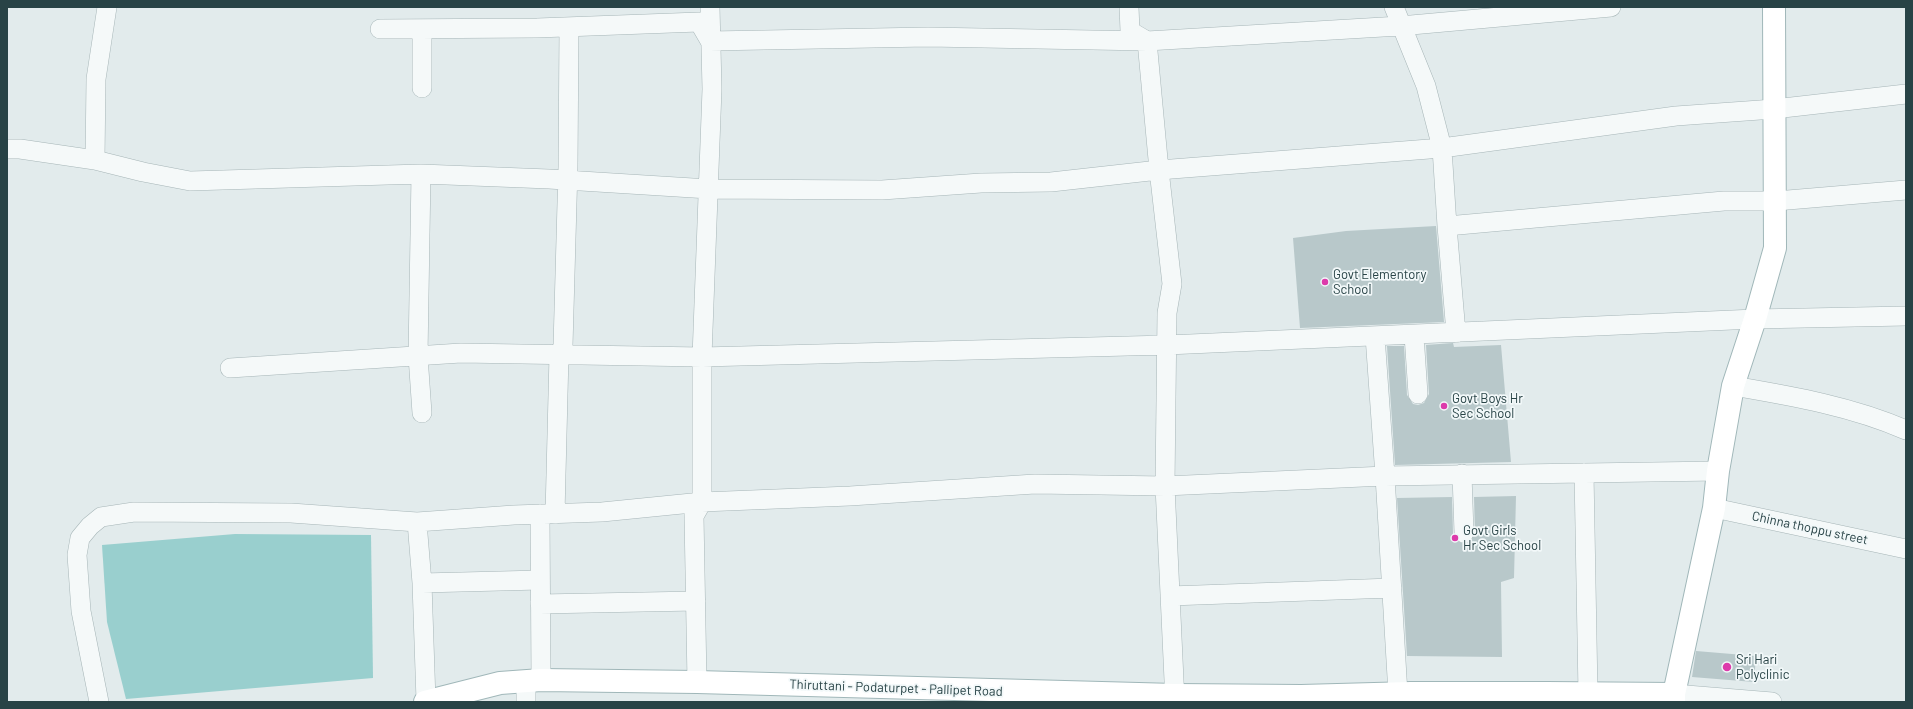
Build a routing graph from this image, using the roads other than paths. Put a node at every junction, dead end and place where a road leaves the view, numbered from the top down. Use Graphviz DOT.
graph roads {
  1 [pos="107,7"];
  2 [pos="710,7"];
  3 [pos="1129,7"];
  4 [pos="1394,7"];
  5 [pos="1611,7"];
  6 [pos="1774,7"];
  7 [pos="1400,26"];
  8 [pos="569,27"];
  9 [pos="380,29"];
  10 [pos="422,29"];
  11 [pos="710,41"];
  12 [pos="1147,41"];
  13 [pos="422,88"];
  14 [pos="1906,94"];
  15 [pos="1774,109"];
  16 [pos="1442,148"];
  17 [pos="7,149"];
  18 [pos="96,160"];
  19 [pos="1159,170"];
  20 [pos="421,174"];
  21 [pos="568,180"];
  22 [pos="709,189"];
  23 [pos="1906,190"];
  24 [pos="1776,201"];
  25 [pos="1446,226"];
  26 [pos="1906,316"];
  27 [pos="1755,319"];
  28 [pos="1456,333"];
  29 [pos="1414,335"];
  30 [pos="1375,336"];
  31 [pos="1167,345"];
  32 [pos="559,355"];
  33 [pos="418,356"];
  34 [pos="702,357"];
  35 [pos="230,368"];
  36 [pos="1733,386"];
  37 [pos="1418,394"];
  38 [pos="422,413"];
  39 [pos="1906,430"];
  40 [pos="1718,470"];
  41 [pos="1584,473"];
  42 [pos="1462,474"];
  43 [pos="1384,476"];
  44 [pos="1165,486"];
  45 [pos="702,502"];
  46 [pos="1714,508"];
  47 [pos="548,514"];
  48 [pos="417,522"];
  49 [pos="1464,533"];
  50 [pos="1906,549"];
  51 [pos="540,580"];
  52 [pos="422,583"];
  53 [pos="1392,588"];
  54 [pos="1170,596"];
  55 [pos="696,601"];
  56 [pos="540,604"];
  57 [pos="697,682"];
  58 [pos="531,688"];
  59 [pos="1588,693"];
  60 [pos="1398,694"];
  61 [pos="1674,698"];
  62 [pos="1175,699"];
  63 [pos="99,702"];
  64 [pos="426,702"];
  65 [pos="1772,702"];
  1 -- 18 [label="street"];
  2 -- 11 [label="street"];
  3 -- 12 [label="street"];
  4 -- 7 [label="street"];
  5 -- 7 [label="street"];
  6 -- 15 [label="main road"];
  7 -- 12 [label="street"];
  7 -- 16 [label="street"];
  8 -- 10 [label="street"];
  8 -- 11 [label="street"];
  8 -- 21 [label="street"];
  9 -- 10 [label="street"];
  10 -- 13 [label="street"];
  11 -- 12 [label="street"];
  11 -- 22 [label="street"];
  12 -- 19 [label="street"];
  14 -- 15 [label="street"];
  15 -- 16 [label="street"];
  15 -- 24 [label="main road"];
  16 -- 19 [label="street"];
  16 -- 25 [label="street"];
  17 -- 18 [label="street"];
  18 -- 20 [label="street"];
  19 -- 22 [label="street"];
  19 -- 31 [label="street"];
  20 -- 21 [label="street"];
  20 -- 33 [label="street"];
  21 -- 22 [label="street"];
  21 -- 32 [label="street"];
  22 -- 34 [label="street"];
  23 -- 24 [label="street"];
  24 -- 25 [label="street"];
  24 -- 27 [label="main road"];
  25 -- 28 [label="street"];
  26 -- 27 [label="street"];
  27 -- 28 [label="street"];
  27 -- 36 [label="main road"];
  28 -- 29 [label="street"];
  29 -- 30 [label="street"];
  29 -- 37 [label="street"];
  30 -- 31 [label="street"];
  30 -- 43 [label="street"];
  31 -- 34 [label="street"];
  31 -- 44 [label="street"];
  32 -- 33 [label="street"];
  32 -- 34 [label="street"];
  32 -- 47 [label="street"];
  33 -- 35 [label="street"];
  33 -- 38 [label="street"];
  34 -- 45 [label="street"];
  36 -- 39 [label="street"];
  36 -- 40 [label="main road"];
  40 -- 41 [label="street"];
  40 -- 46 [label="main road"];
  41 -- 42 [label="street"];
  41 -- 59 [label="street"];
  42 -- 43 [label="street"];
  42 -- 49 [label="street"];
  43 -- 44 [label="street"];
  43 -- 53 [label="street"];
  44 -- 45 [label="street"];
  44 -- 54 [label="street"];
  45 -- 47 [label="street"];
  45 -- 55 [label="street"];
  46 -- 50 [label="street, Chinna thoppu street"];
  46 -- 61 [label="main road"];
  47 -- 48 [label="street"];
  47 -- 51 [label="street"];
  48 -- 52 [label="street"];
  48 -- 63 [label="street"];
  51 -- 52 [label="street"];
  51 -- 56 [label="street"];
  52 -- 64 [label="street"];
  53 -- 54 [label="street"];
  53 -- 60 [label="street"];
  54 -- 62 [label="street"];
  55 -- 56 [label="street"];
  55 -- 57 [label="street"];
  56 -- 58 [label="street"];
  57 -- 58 [label="main road, Thiruttani - Podaturpet - Pallipet Road"];
  57 -- 62 [label="main road, Thiruttani - Podaturpet - Pallipet Road"];
  58 -- 64 [label="main road, Thiruttani - Podaturpet - Pallipet Road"];
  59 -- 60 [label="main road, Thiruttani - Podaturpet - Pallipet Road"];
  59 -- 61 [label="main road, Thiruttani - Podaturpet - Pallipet Road"];
  60 -- 62 [label="main road, Thiruttani - Podaturpet - Pallipet Road"];
  61 -- 65 [label="street"];
}
